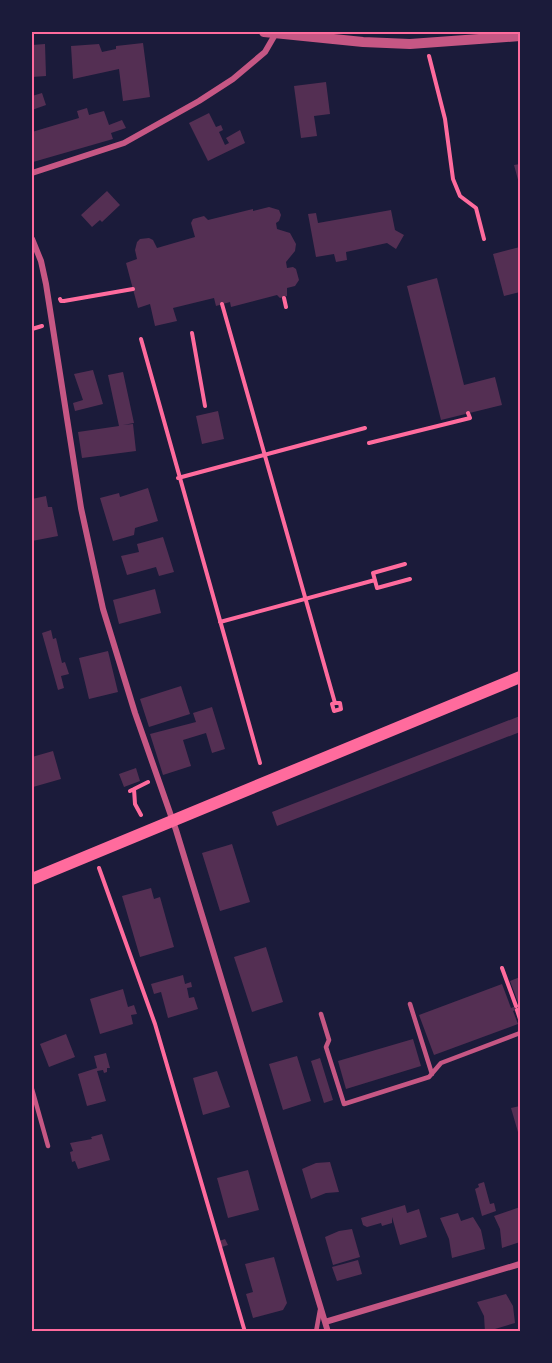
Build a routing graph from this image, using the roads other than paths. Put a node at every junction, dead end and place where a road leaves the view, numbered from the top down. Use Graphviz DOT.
graph roads {
  1 [pos="264,32"];
  2 [pos="276,33"];
  3 [pos="520,36"];
  4 [pos="32,173"];
  5 [pos="32,239"];
  6 [pos="520,677"];
  7 [pos="172,821"];
  8 [pos="32,879"];
  9 [pos="410,1004"];
  10 [pos="321,1014"];
  11 [pos="520,1033"];
  12 [pos="432,1074"];
  13 [pos="32,1089"];
  14 [pos="48,1146"];
  15 [pos="520,1264"];
  16 [pos="321,1305"];
  17 [pos="325,1322"];
  18 [pos="316,1332"];
  19 [pos="328,1332"];
  1 -- 2 [label="street"];
  2 -- 3 [label="street"];
  2 -- 4 [label="street"];
  5 -- 7 [label="street"];
  6 -- 7 [label="main road"];
  7 -- 8 [label="main road"];
  7 -- 16 [label="street"];
  9 -- 12 [label="lane"];
  10 -- 12 [label="lane"];
  11 -- 12 [label="lane"];
  13 -- 14 [label="lane"];
  15 -- 17 [label="street"];
  16 -- 17 [label="street"];
  16 -- 18 [label="lane"];
  17 -- 19 [label="street"];
}
